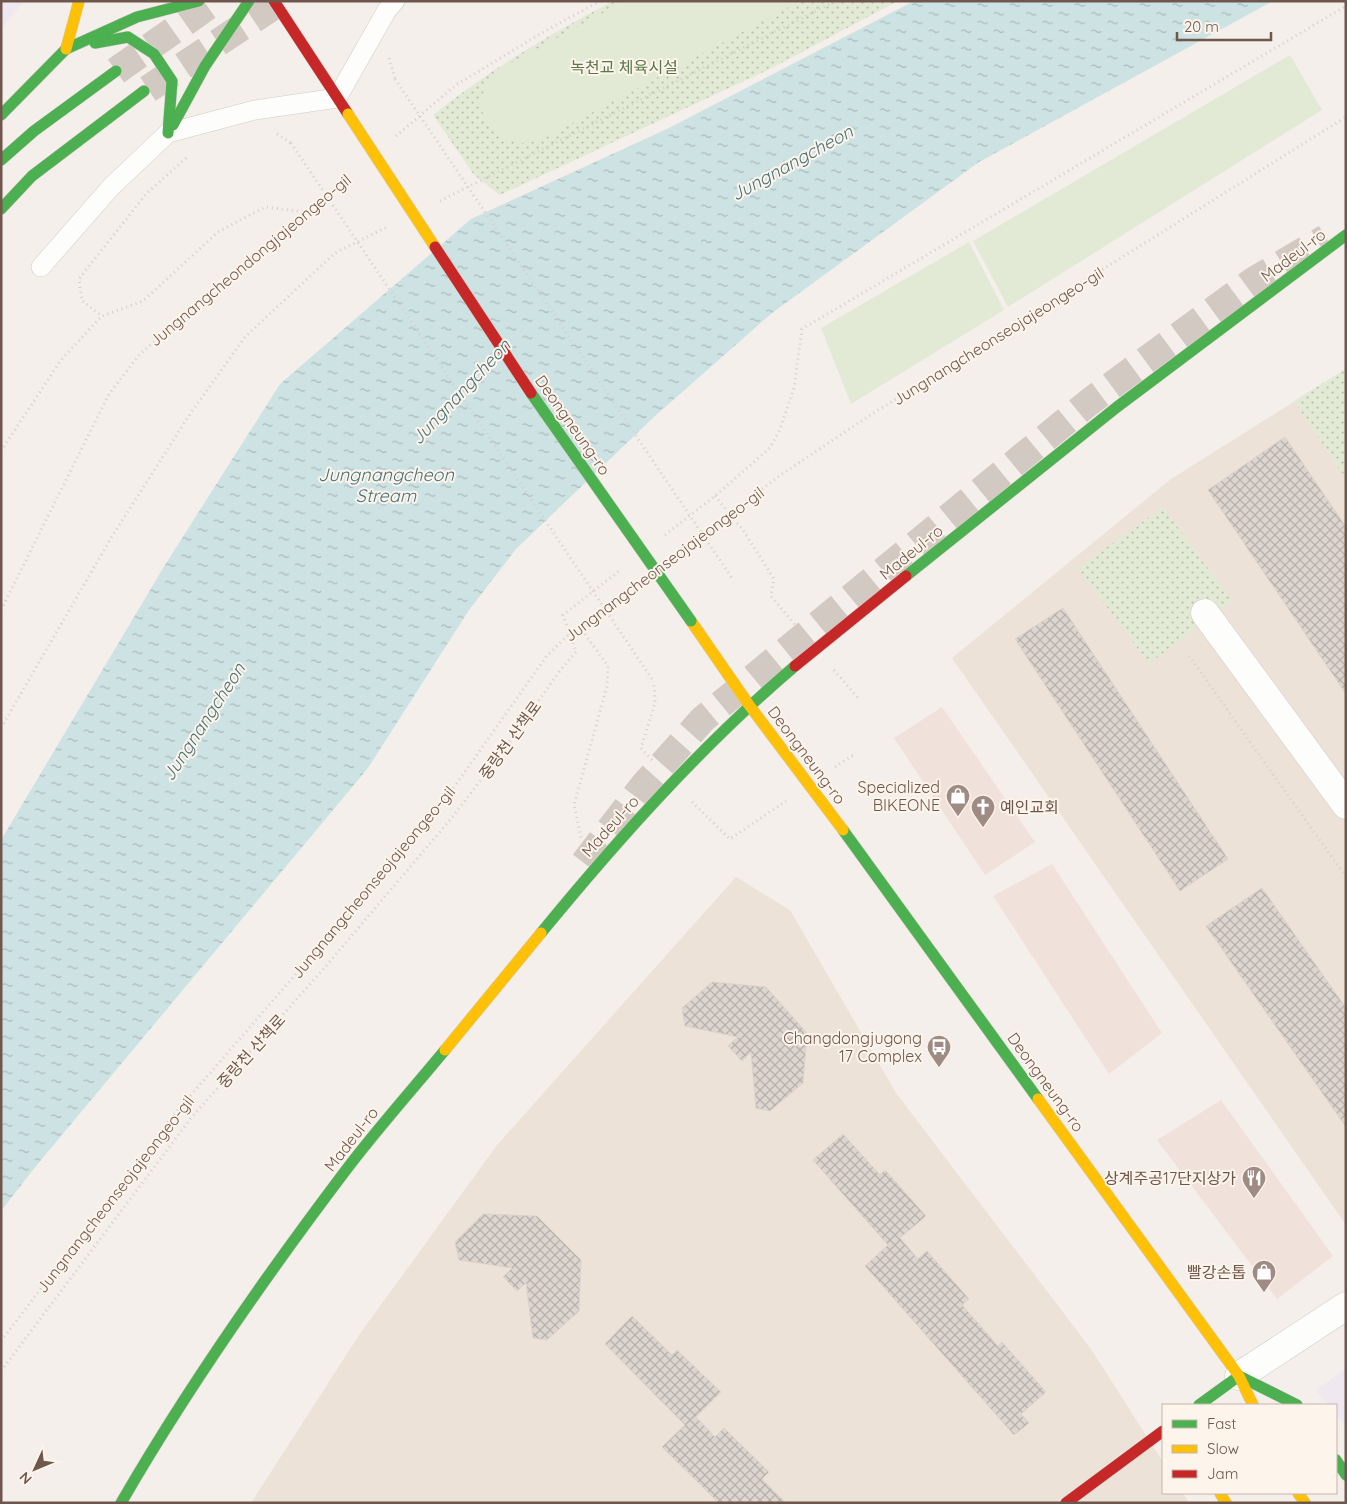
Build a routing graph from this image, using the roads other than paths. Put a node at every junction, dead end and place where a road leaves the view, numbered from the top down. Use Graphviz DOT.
graph roads {
  1 [pos="79,1"];
  2 [pos="199,1"];
  3 [pos="249,1"];
  4 [pos="274,1"];
  5 [pos="395,1"];
  6 [pos="66,49"];
  7 [pos="116,71"];
  8 [pos="144,91"];
  9 [pos="337,98"];
  10 [pos="1,115"];
  11 [pos="168,133"];
  12 [pos="1,160"];
  13 [pos="1,209"];
  14 [pos="1346,235"];
  15 [pos="1337,256"];
  16 [pos="41,267"];
  17 [pos="1260,300"];
  18 [pos="1205,613"];
  19 [pos="749,705"];
  20 [pos="1346,805"];
  21 [pos="1346,1306"];
  22 [pos="1237,1386"];
  23 [pos="1201,1404"];
  24 [pos="1252,1404"];
  25 [pos="1294,1404"];
  26 [pos="1162,1432"];
  27 [pos="1337,1461"];
  28 [pos="1346,1474"];
  29 [pos="122,1503"];
  30 [pos="1066,1503"];
  1 -- 6 [label="main road"];
  2 -- 6 [label="main road"];
  3 -- 11 [label="main road"];
  4 -- 9 [label="main road"];
  5 -- 9 [label="lane"];
  6 -- 10 [label="main road"];
  6 -- 11 [label="main road"];
  7 -- 12 [label="main road"];
  8 -- 13 [label="main road"];
  9 -- 11 [label="lane"];
  9 -- 19 [label="main road, Deongneung-ro, bridge"];
  11 -- 16 [label="lane"];
  14 -- 17 [label="main road, Madeul-ro"];
  15 -- 17 [label="main road, Madeul-ro"];
  17 -- 19 [label="main road, Madeul-ro"];
  18 -- 20 [label="street"];
  19 -- 22 [label="main road, Deongneung-ro"];
  19 -- 29 [label="main road, Madeul-ro"];
  21 -- 22 [label="street"];
  22 -- 23 [label="main road"];
  22 -- 24 [label="main road, Deongneung-ro"];
  22 -- 25 [label="main road"];
  26 -- 30 [label="main road"];
  27 -- 28 [label="main road"];
}
